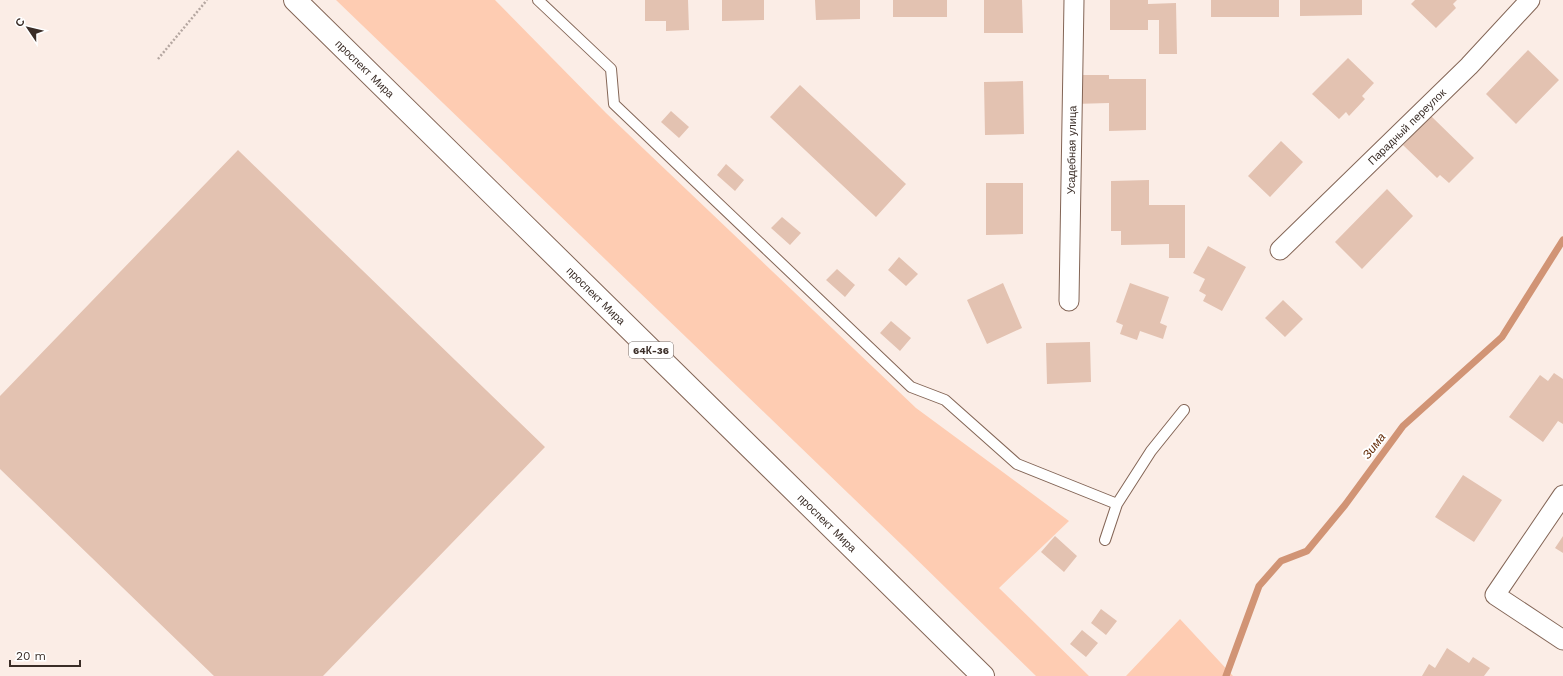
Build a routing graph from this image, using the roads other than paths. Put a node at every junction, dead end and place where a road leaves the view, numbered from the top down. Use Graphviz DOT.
graph roads {
  1 [pos="295,0"];
  2 [pos="538,0"];
  3 [pos="1074,0"];
  4 [pos="1530,0"];
  5 [pos="1280,250"];
  6 [pos="1069,300"];
  7 [pos="1184,410"];
  8 [pos="1563,495"];
  9 [pos="1117,504"];
  10 [pos="1105,540"];
  11 [pos="1563,640"];
  12 [pos="983,676"];
  1 -- 12 [label="main road, проспект Мира / 64К-36"];
  2 -- 9 [label="lane"];
  3 -- 6 [label="street, Усадебная улица"];
  4 -- 5 [label="street, Парадный переулок"];
  7 -- 9 [label="lane"];
  8 -- 11 [label="street"];
  9 -- 10 [label="lane"];
}
